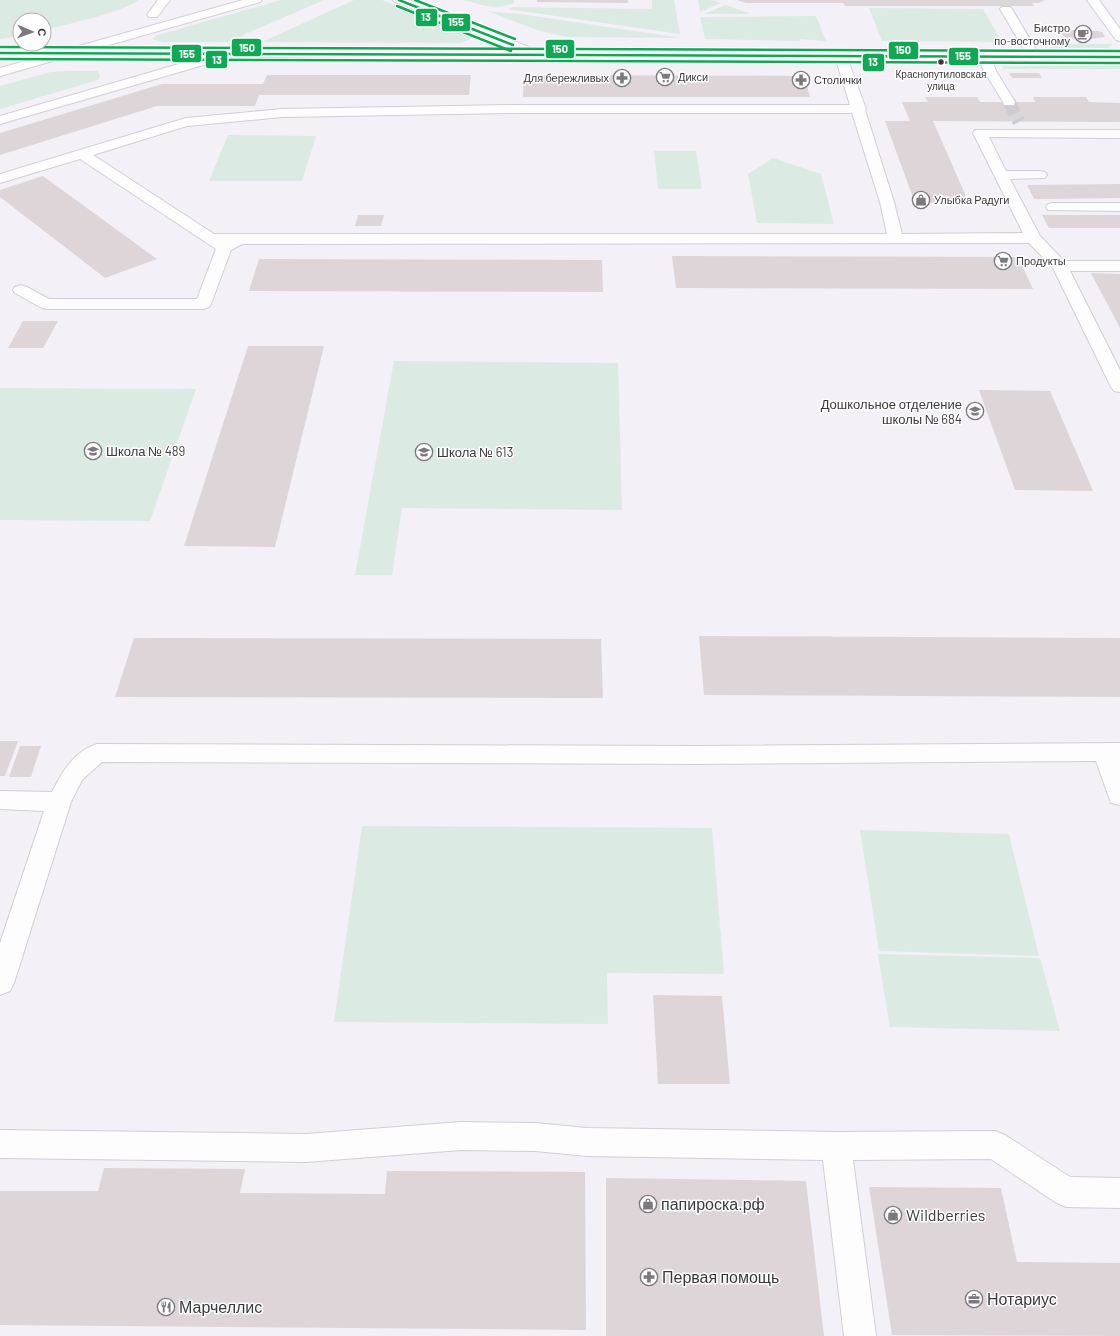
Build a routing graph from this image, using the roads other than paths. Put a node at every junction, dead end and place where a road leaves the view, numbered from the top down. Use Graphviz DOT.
graph roads {
  1 [pos="164,0"];
  2 [pos="256,0"];
  3 [pos="399,0"];
  4 [pos="1093,0"];
  5 [pos="1006,9"];
  6 [pos="167,12"];
  7 [pos="77,36"];
  8 [pos="1120,37"];
  9 [pos="66,53"];
  10 [pos="0,54"];
  11 [pos="14,54"];
  12 [pos="229,54"];
  13 [pos="538,55"];
  14 [pos="841,56"];
  15 [pos="0,57"];
  16 [pos="984,57"];
  17 [pos="1034,57"];
  18 [pos="1120,57"];
  19 [pos="0,72"];
  20 [pos="1009,102"];
  21 [pos="859,108"];
  22 [pos="0,120"];
  23 [pos="1120,134"];
  24 [pos="82,154"];
  25 [pos="1001,175"];
  26 [pos="1040,175"];
  27 [pos="0,179"];
  28 [pos="1053,207"];
  29 [pos="1120,207"];
  30 [pos="210,238"];
  31 [pos="241,238"];
  32 [pos="895,238"];
  33 [pos="1033,238"];
  34 [pos="224,248"];
  35 [pos="1060,266"];
  36 [pos="1120,266"];
  37 [pos="21,290"];
  38 [pos="1100,346"];
  39 [pos="1120,346"];
  40 [pos="1120,387"];
  41 [pos="1112,752"];
  42 [pos="1120,796"];
  43 [pos="0,800"];
  44 [pos="60,802"];
  45 [pos="0,983"];
  46 [pos="0,1144"];
  47 [pos="836,1146"];
  48 [pos="1120,1193"];
  49 [pos="860,1336"];
  1 -- 6 [label="street"];
  2 -- 9 [label="street"];
  3 -- 13 [label="street"];
  4 -- 8 [label="street"];
  5 -- 17 [label="street"];
  7 -- 11 [label="street"];
  9 -- 11 [label="street"];
  9 -- 12 [label="street"];
  9 -- 19 [label="street"];
  10 -- 11 [label="street"];
  11 -- 15 [label="street"];
  12 -- 13 [label="street"];
  12 -- 22 [label="street"];
  13 -- 14 [label="street"];
  14 -- 16 [label="street"];
  14 -- 21 [label="street"];
  16 -- 17 [label="street"];
  16 -- 20 [label="street"];
  17 -- 18 [label="street"];
  21 -- 24 [label="street"];
  21 -- 32 [label="street"];
  23 -- 25 [label="street"];
  24 -- 27 [label="street"];
  24 -- 30 [label="street"];
  25 -- 26 [label="street"];
  25 -- 33 [label="street"];
  28 -- 29 [label="street"];
  30 -- 31 [label="street"];
  30 -- 34 [label="street"];
  31 -- 32 [label="street"];
  31 -- 34 [label="street"];
  32 -- 33 [label="street"];
  33 -- 35 [label="street"];
  34 -- 37 [label="street"];
  35 -- 36 [label="street"];
  35 -- 38 [label="street"];
  38 -- 39 [label="street"];
  38 -- 40 [label="street"];
  41 -- 42 [label="street"];
  41 -- 44 [label="street"];
  43 -- 44 [label="street"];
  44 -- 45 [label="street"];
  46 -- 47 [label="street"];
  47 -- 48 [label="street"];
  47 -- 49 [label="street"];
}
